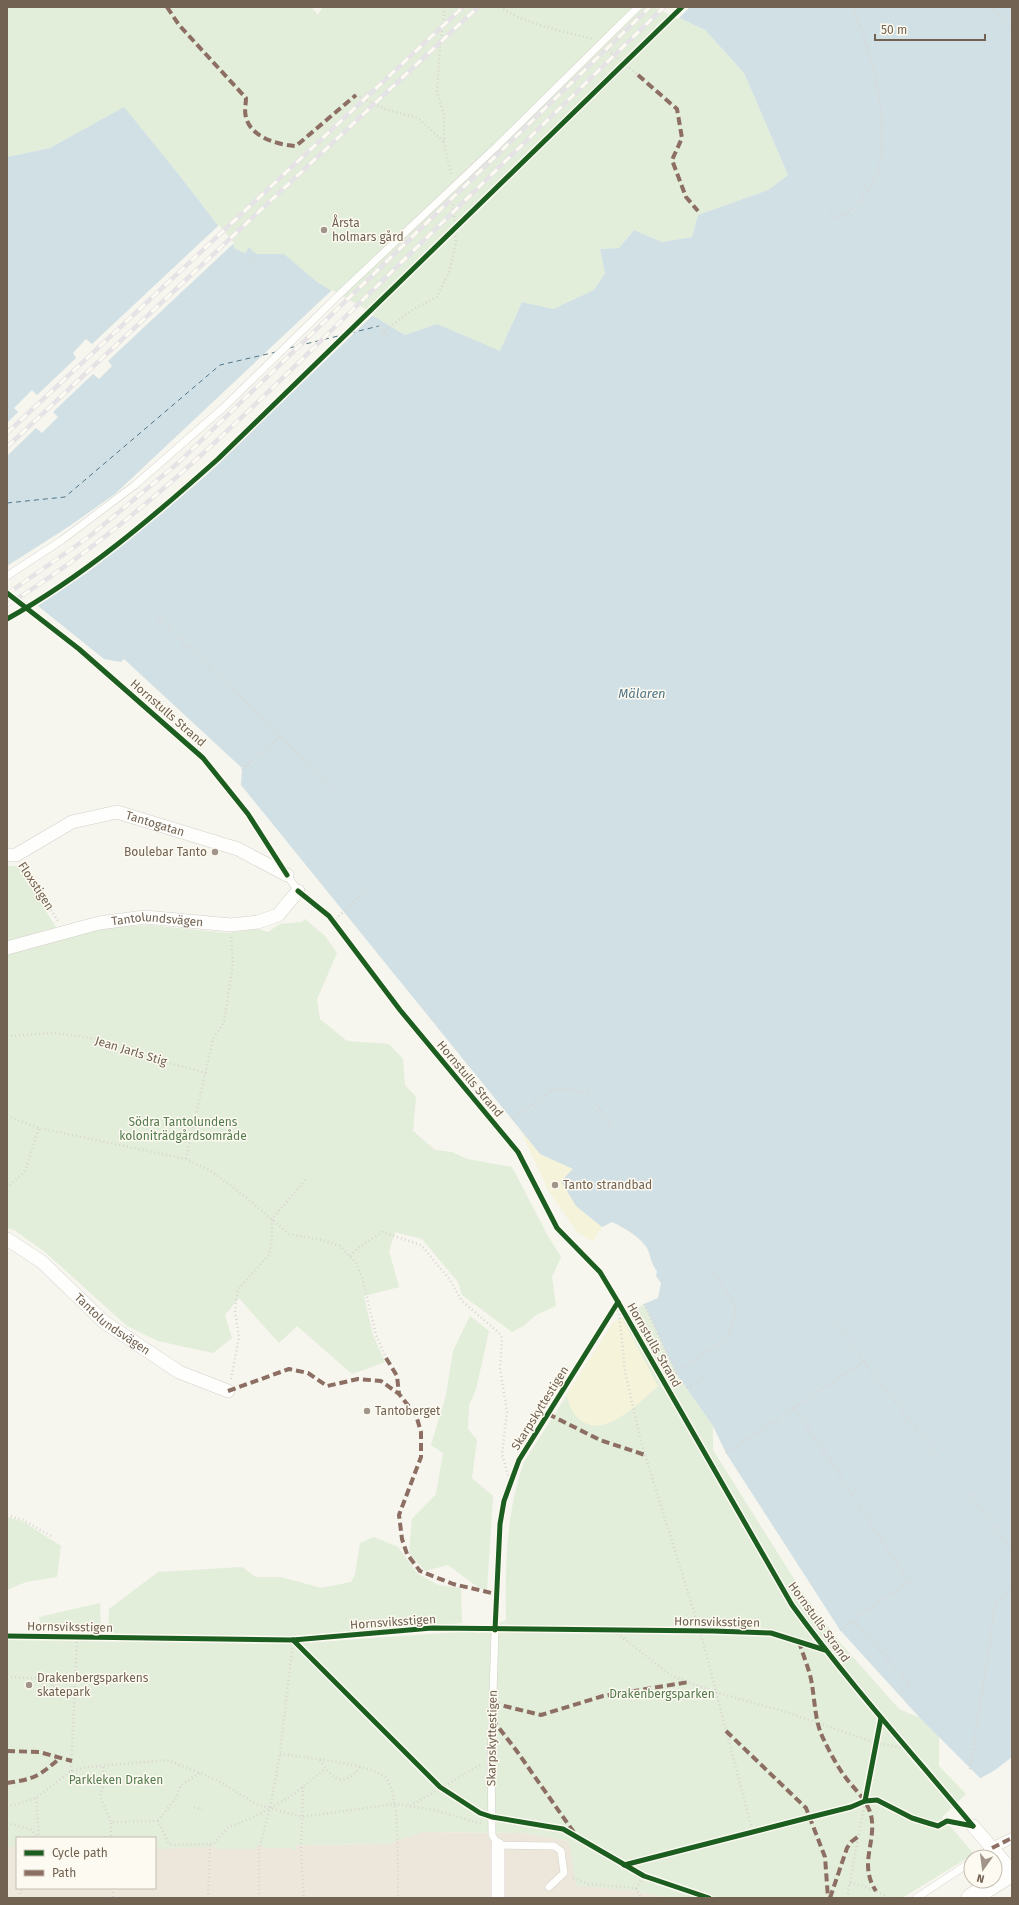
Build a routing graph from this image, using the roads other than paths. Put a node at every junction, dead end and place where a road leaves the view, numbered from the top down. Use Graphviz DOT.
graph roads {
  1 [pos="638,7"];
  2 [pos="7,576"];
  3 [pos="12,855"];
  4 [pos="287,875"];
  5 [pos="298,891"];
  6 [pos="7,948"];
  7 [pos="7,1239"];
  8 [pos="228,1391"];
  9 [pos="495,1630"];
  10 [pos="973,1826"];
  11 [pos="1012,1838"];
  12 [pos="498,1845"];
  13 [pos="992,1848"];
  14 [pos="963,1867"];
  15 [pos="1012,1871"];
  16 [pos="549,1887"];
  17 [pos="498,1898"];
  18 [pos="916,1898"];
  19 [pos="971,1898"];
  1 -- 2 [label="lane, bridge"];
  3 -- 4 [label="street, Tantogatan"];
  4 -- 5 [label="lane, Tantogatan"];
  5 -- 6 [label="street, Tantolundsvägen"];
  7 -- 8 [label="street, Tantolundsvägen"];
  9 -- 12 [label="lane, Skarpskyttestigen"];
  10 -- 13 [label="street"];
  11 -- 13 [label="street"];
  12 -- 16 [label="lane"];
  12 -- 17 [label="street"];
  13 -- 15 [label="street"];
  14 -- 18 [label="lane"];
  15 -- 19 [label="main road"];
}
